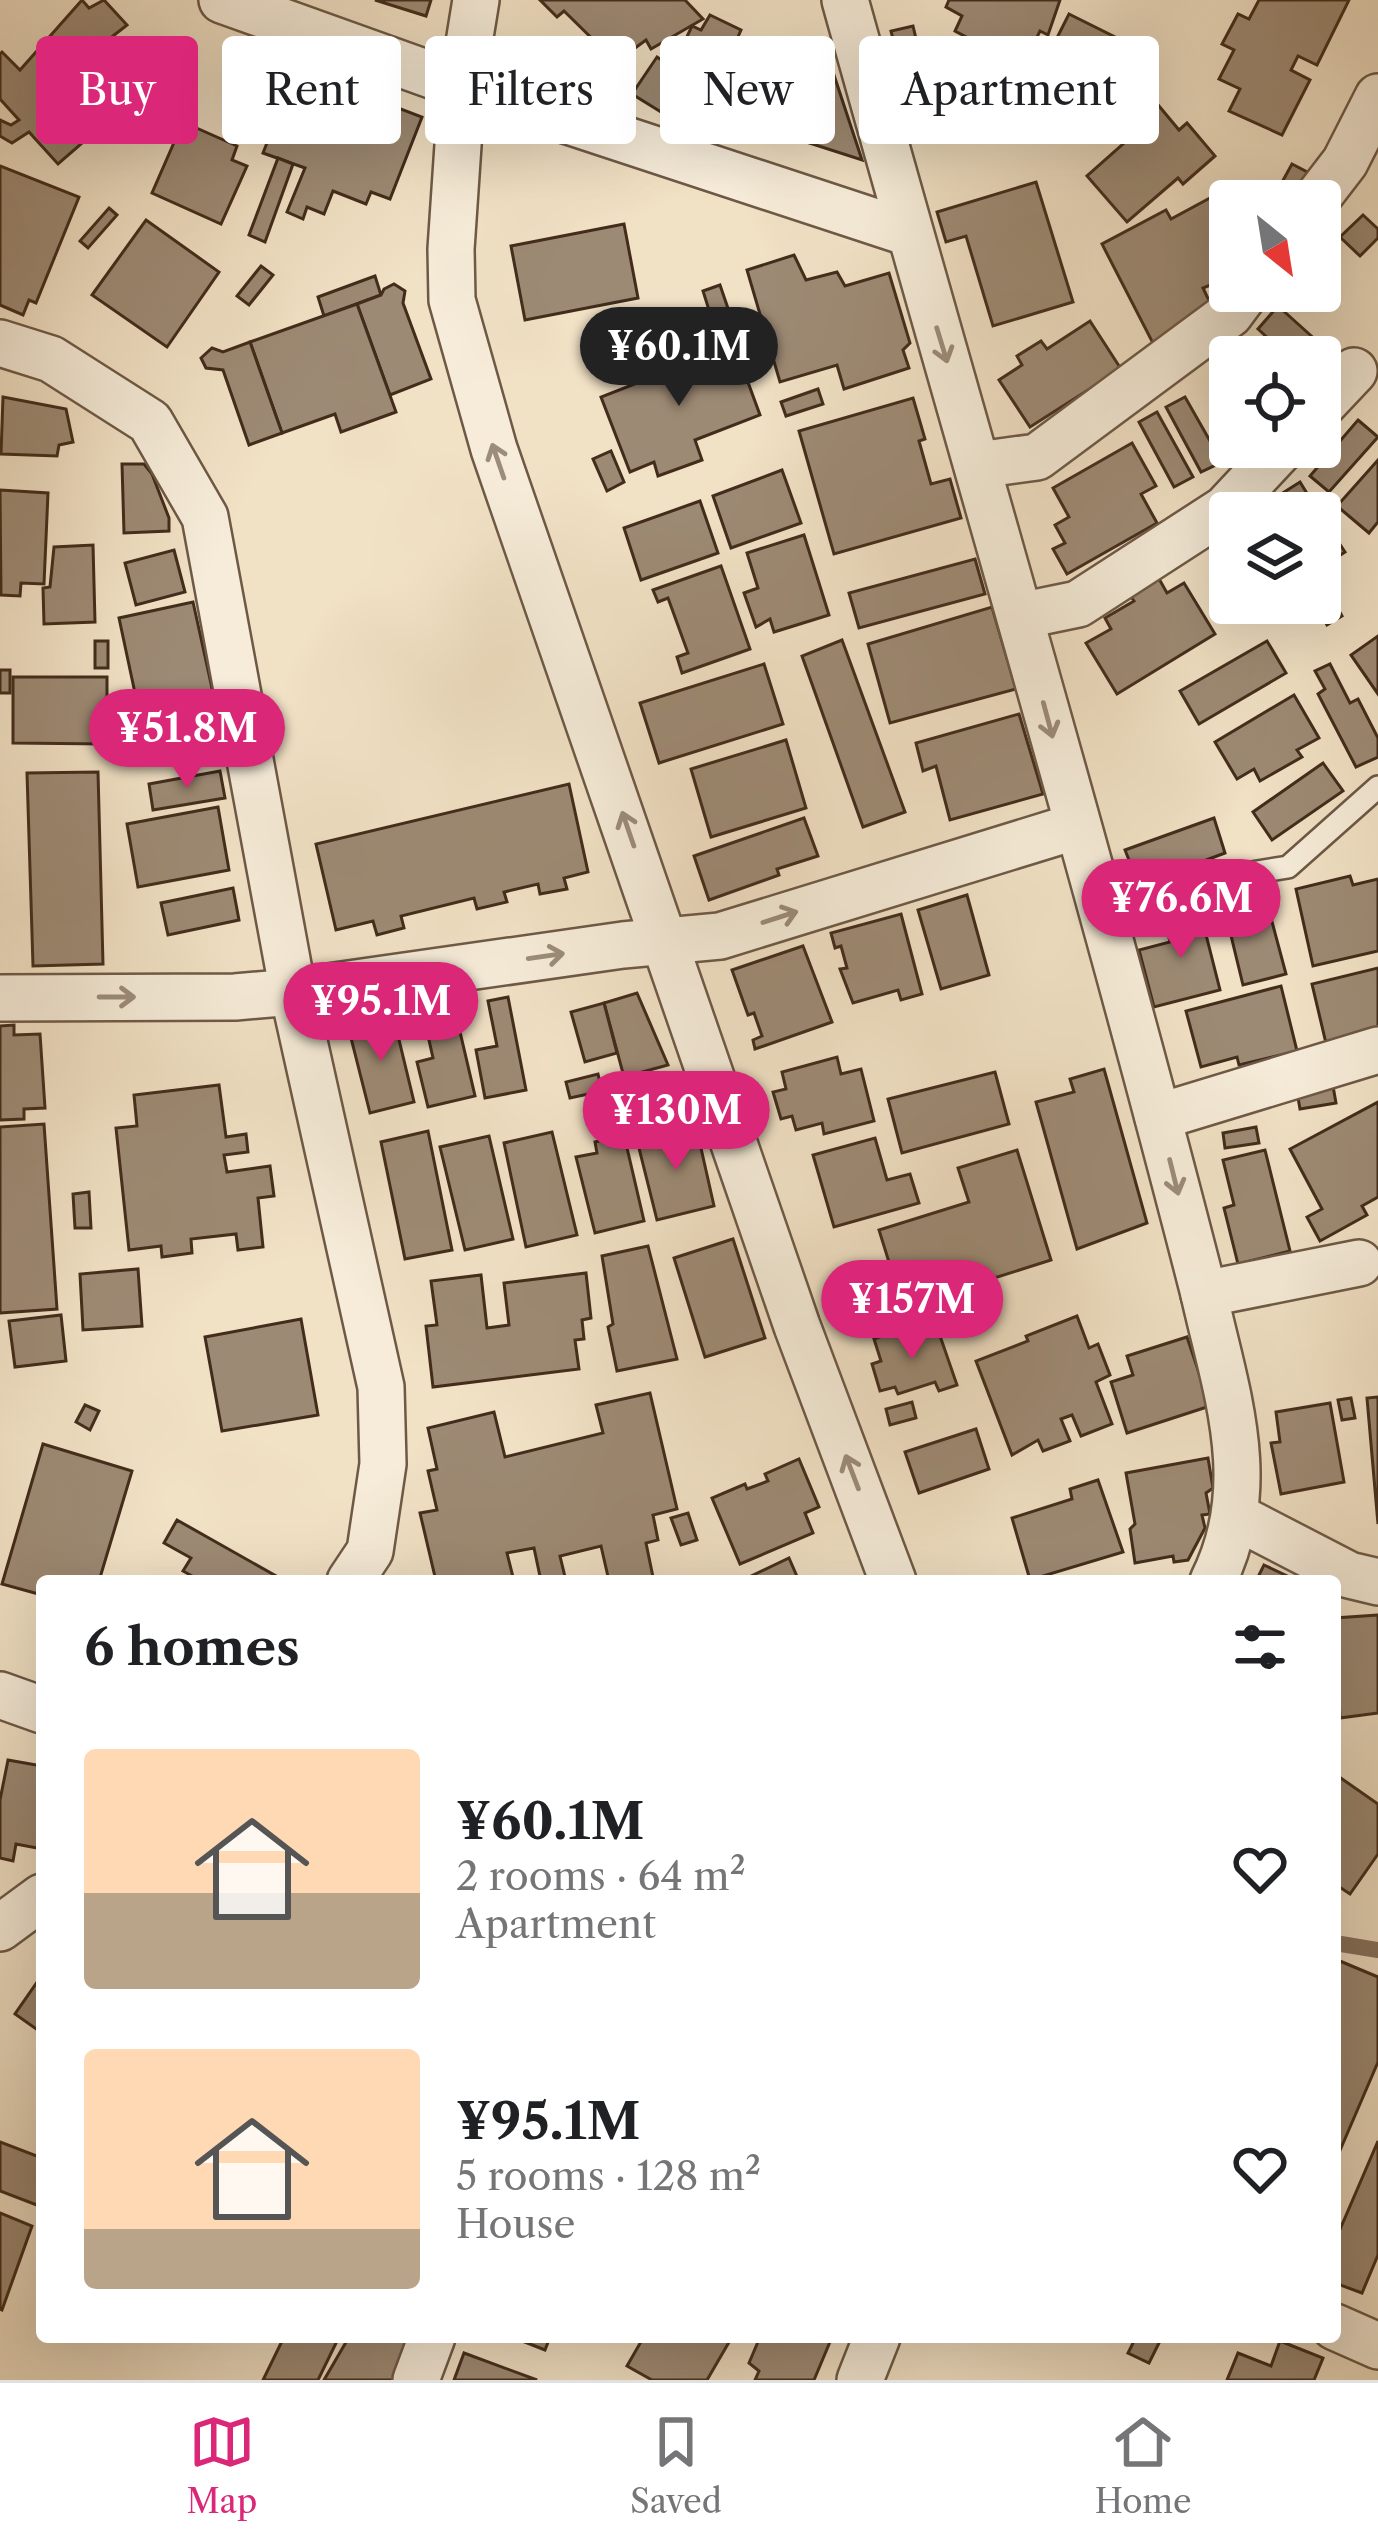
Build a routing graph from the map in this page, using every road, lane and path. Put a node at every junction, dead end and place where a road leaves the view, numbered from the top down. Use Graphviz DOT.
graph roads {
  1 [pos="223,0"];
  2 [pos="476,0"];
  3 [pos="859,4"];
  4 [pos="470,36"];
  5 [pos="425,73"];
  6 [pos="1378,97"];
  7 [pos="636,143"];
  8 [pos="458,144"];
  9 [pos="1331,180"];
  10 [pos="909,232"];
  11 [pos="1231,312"];
  12 [pos="0,343"];
  13 [pos="1354,370"];
  14 [pos="1341,384"];
  15 [pos="978,465"];
  16 [pos="1262,468"];
  17 [pos="1020,616"];
  18 [pos="1378,787"];
  19 [pos="1077,826"];
  20 [pos="1097,898"];
  21 [pos="666,940"];
  22 [pos="293,992"];
  23 [pos="0,998"];
  24 [pos="1378,1050"];
  25 [pos="1159,1117"];
  26 [pos="1359,1263"];
  27 [pos="1204,1294"];
  28 [pos="1237,1517"];
  29 [pos="354,1575"];
  30 [pos="891,1575"];
  31 [pos="1216,1575"];
  32 [pos="1378,1582"];
  33 [pos="0,1695"];
  34 [pos="36,1708"];
  35 [pos="36,1901"];
  36 [pos="0,1928"];
  37 [pos="1341,2330"];
  38 [pos="430,2343"];
  39 [pos="875,2343"];
  40 [pos="1378,2346"];
  41 [pos="416,2380"];
  42 [pos="860,2380"];
  1 -- 5 [label="street"];
  2 -- 4 [label="street"];
  3 -- 10 [label="street"];
  6 -- 9 [label="street"];
  7 -- 10 [label="street"];
  21 -- 8 [label="street, one-way"];
  10 -- 15 [label="street, one-way"];
  11 -- 15 [label="street"];
  12 -- 22 [label="street"];
  13 -- 14 [label="street"];
  15 -- 17 [label="street"];
  16 -- 17 [label="street"];
  17 -- 19 [label="street, one-way"];
  18 -- 20 [label="lane"];
  19 -- 20 [label="street"];
  21 -- 19 [label="street, one-way"];
  20 -- 25 [label="street"];
  22 -- 21 [label="street, one-way"];
  30 -- 21 [label="street, one-way"];
  23 -- 22 [label="street, one-way"];
  22 -- 29 [label="street"];
  24 -- 25 [label="street"];
  25 -- 27 [label="street, one-way"];
  26 -- 27 [label="street"];
  27 -- 28 [label="street"];
  28 -- 31 [label="street"];
  28 -- 32 [label="street"];
  33 -- 34 [label="street"];
  35 -- 36 [label="street"];
  37 -- 40 [label="street"];
  38 -- 41 [label="street"];
  39 -- 42 [label="street"];
}
